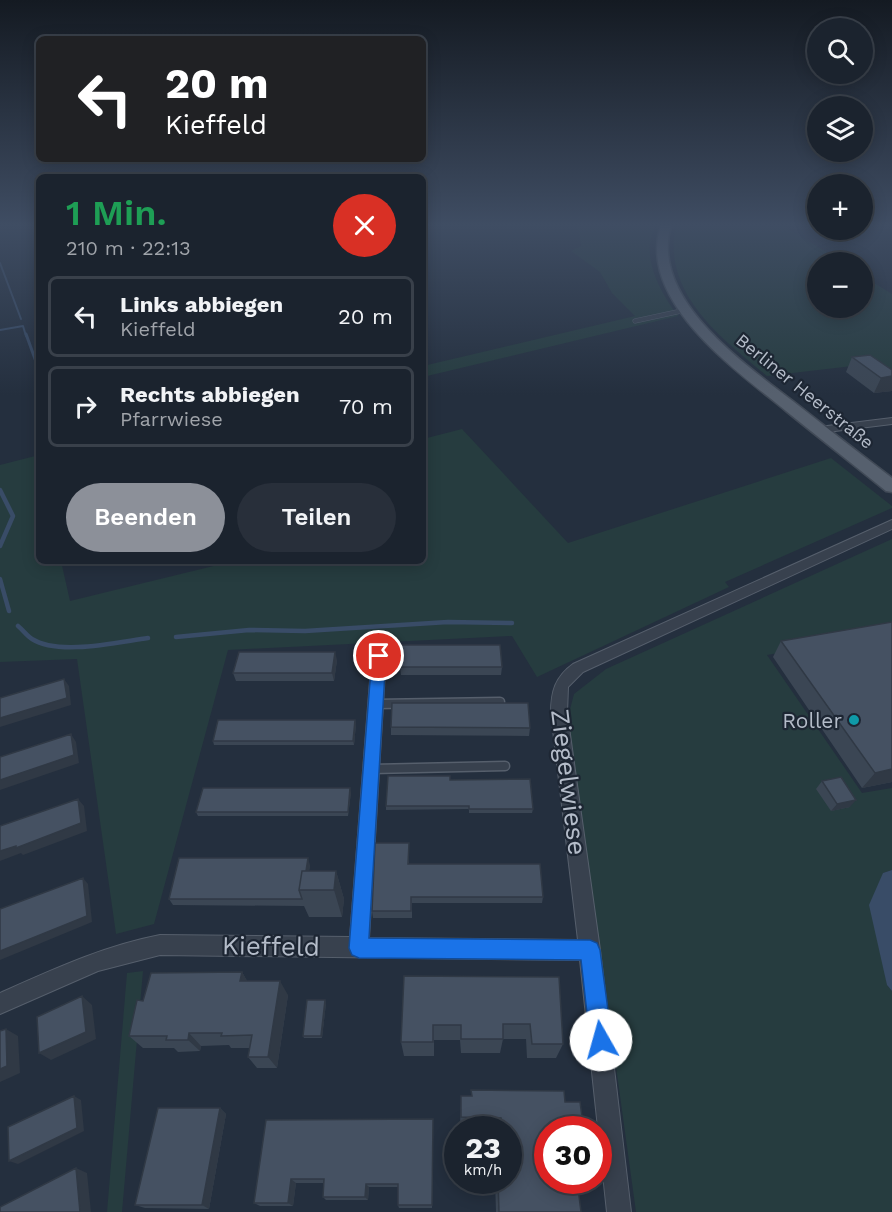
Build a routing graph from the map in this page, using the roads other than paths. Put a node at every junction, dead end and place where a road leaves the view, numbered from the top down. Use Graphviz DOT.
graph roads {
  1 [pos="671,282"];
  2 [pos="686,310"];
  3 [pos="635,321"];
  4 [pos="892,421"];
  5 [pos="819,430"];
  6 [pos="892,487"];
  7 [pos="892,524"];
  8 [pos="379,656"];
  9 [pos="500,702"];
  10 [pos="376,704"];
  11 [pos="505,766"];
  12 [pos="372,769"];
  13 [pos="359,948"];
  14 [pos="590,950"];
  15 [pos="0,1004"];
  16 [pos="619,1212"];
  1 -- 2 [label="main road, Berliner Heerstraße"];
  2 -- 3 [label="lane"];
  2 -- 5 [label="main road, Berliner Heerstraße"];
  4 -- 5 [label="street"];
  5 -- 6 [label="main road, Berliner Heerstraße"];
  7 -- 14 [label="street, Ziegelwiese"];
  8 -- 10 [label="street"];
  9 -- 10 [label="lane"];
  10 -- 12 [label="street"];
  11 -- 12 [label="lane"];
  12 -- 13 [label="street"];
  13 -- 14 [label="street, Kieffeld"];
  13 -- 15 [label="street, Kieffeld"];
  14 -- 16 [label="street, Ziegelwiese"];
}
